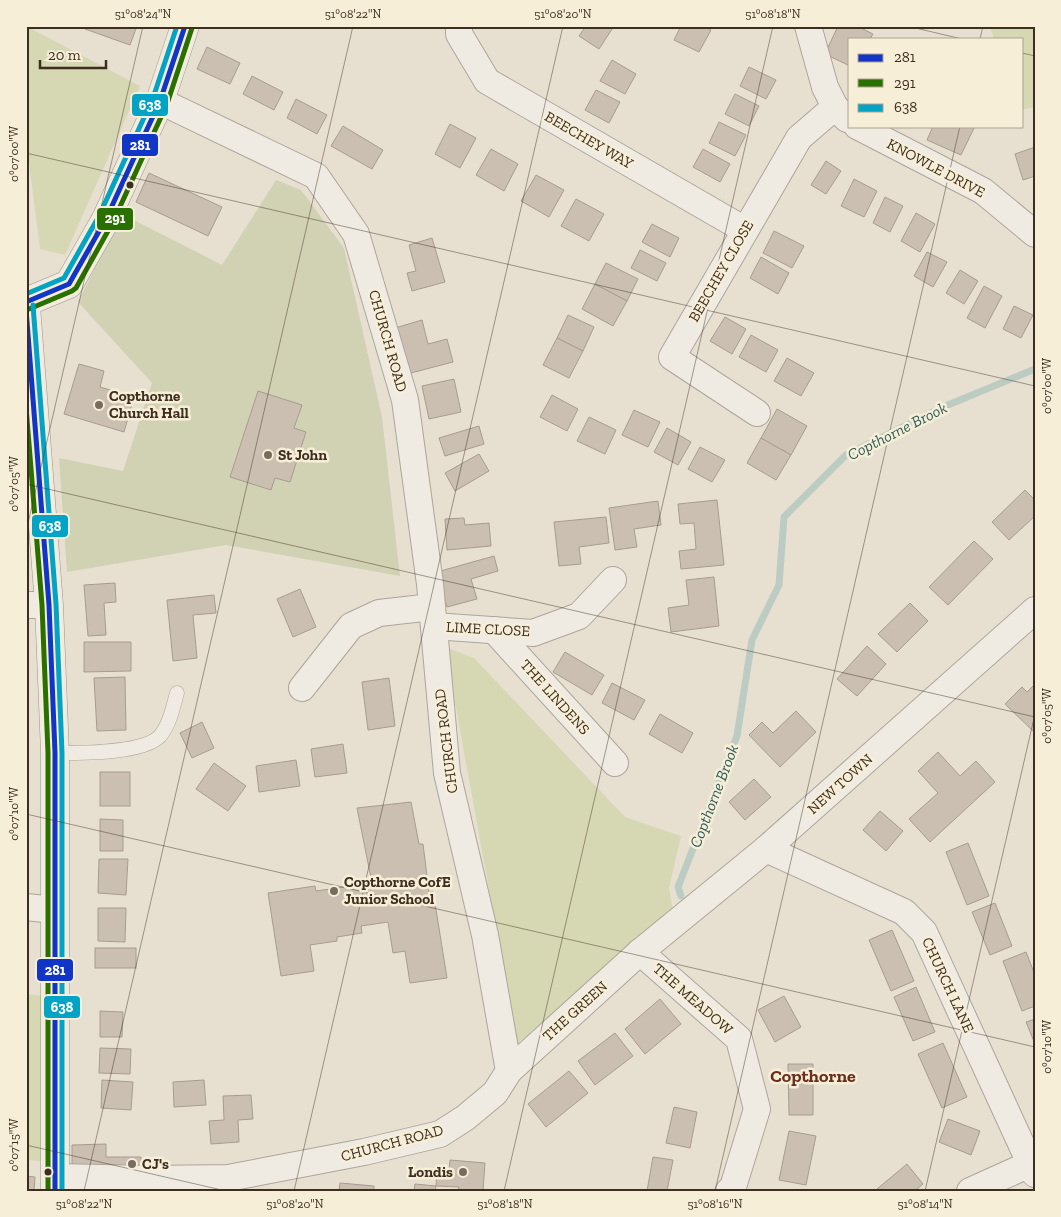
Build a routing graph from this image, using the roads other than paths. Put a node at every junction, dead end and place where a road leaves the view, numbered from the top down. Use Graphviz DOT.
graph roads {
  1 [pos="185,26"];
  2 [pos="459,26"];
  3 [pos="808,26"];
  4 [pos="160,101"];
  5 [pos="842,114"];
  6 [pos="861,128"];
  7 [pos="745,230"];
  8 [pos="1035,234"];
  9 [pos="26,302"];
  10 [pos="26,306"];
  11 [pos="757,413"];
  12 [pos="613,580"];
  13 [pos="38,605"];
  14 [pos="1035,610"];
  15 [pos="433,617"];
  16 [pos="494,630"];
  17 [pos="302,688"];
  18 [pos="176,693"];
  19 [pos="55,753"];
  20 [pos="615,763"];
  21 [pos="766,849"];
  22 [pos="26,907"];
  23 [pos="54,910"];
  24 [pos="640,952"];
  25 [pos="509,1071"];
  26 [pos="1032,1169"];
  27 [pos="55,1184"];
  28 [pos="729,1191"];
  29 [pos="970,1191"];
  1 -- 4 [label="street"];
  2 -- 7 [label="street, BEECHEY WAY"];
  3 -- 5 [label="street"];
  4 -- 9 [label="street"];
  4 -- 15 [label="street, CHURCH ROAD"];
  5 -- 7 [label="street, BEECHEY CLOSE"];
  6 -- 8 [label="street, KNOWLE DRIVE"];
  7 -- 11 [label="street, BEECHEY CLOSE"];
  10 -- 13 [label="street"];
  12 -- 16 [label="street, LIME CLOSE"];
  13 -- 19 [label="street"];
  14 -- 21 [label="street, NEW TOWN"];
  15 -- 16 [label="street, LIME CLOSE"];
  15 -- 17 [label="street, LIME CLOSE"];
  15 -- 25 [label="street, CHURCH ROAD"];
  16 -- 20 [label="street, THE LINDENS"];
  18 -- 19 [label="lane"];
  19 -- 23 [label="street"];
  21 -- 24 [label="street, NEW TOWN"];
  21 -- 26 [label="street, CHURCH LANE"];
  22 -- 23 [label="street"];
  23 -- 27 [label="street"];
  24 -- 25 [label="street, THE GREEN"];
  24 -- 28 [label="street, THE MEADOW"];
  25 -- 27 [label="street, CHURCH ROAD"];
  26 -- 29 [label="street"];
}
